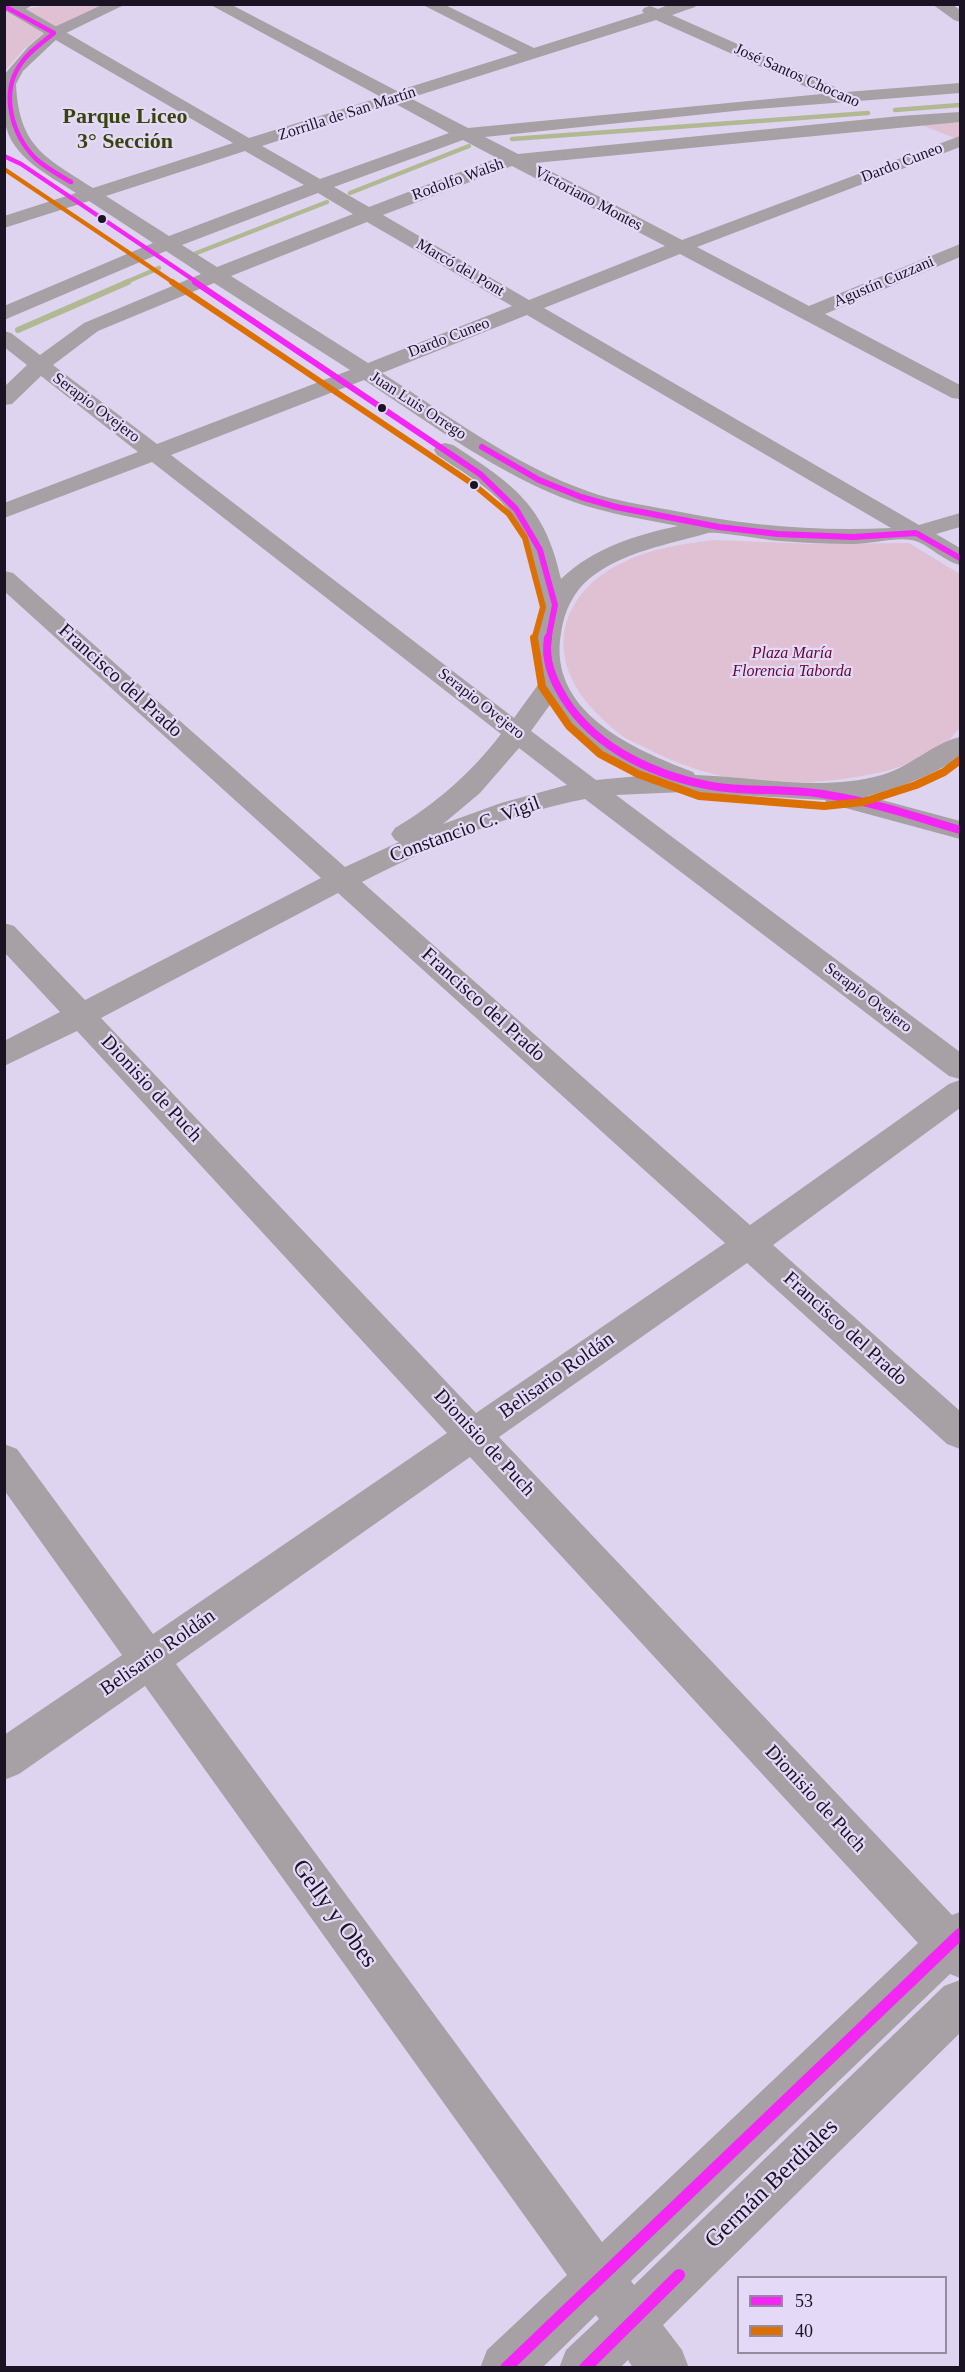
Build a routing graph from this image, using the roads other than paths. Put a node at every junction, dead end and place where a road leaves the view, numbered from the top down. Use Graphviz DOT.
graph roads {
  1 [pos="26,4"];
  2 [pos="118,4"];
  3 [pos="217,4"];
  4 [pos="429,4"];
  5 [pos="634,4"];
  6 [pos="689,4"];
  7 [pos="941,5"];
  8 [pos="6,6"];
  9 [pos="658,15"];
  10 [pos="960,18"];
  11 [pos="54,33"];
  12 [pos="533,54"];
  13 [pos="7,85"];
  14 [pos="960,88"];
  15 [pos="845,97"];
  16 [pos="397,99"];
  17 [pos="960,117"];
  18 [pos="900,121"];
  19 [pos="464,134"];
  20 [pos="958,144"];
  21 [pos="250,145"];
  22 [pos="21,160"];
  23 [pos="514,160"];
  24 [pos="319,186"];
  25 [pos="82,198"];
  26 [pos="368,215"];
  27 [pos="4,222"];
  28 [pos="680,247"];
  29 [pos="159,248"];
  30 [pos="960,250"];
  31 [pos="206,279"];
  32 [pos="528,307"];
  33 [pos="4,314"];
  34 [pos="808,314"];
  35 [pos="4,337"];
  36 [pos="40,365"];
  37 [pos="364,371"];
  38 [pos="342,381"];
  39 [pos="956,387"];
  40 [pos="4,399"];
  41 [pos="154,453"];
  42 [pos="4,511"];
  43 [pos="960,520"];
  44 [pos="719,527"];
  45 [pos="915,533"];
  46 [pos="960,558"];
  47 [pos="4,578"];
  48 [pos="555,608"];
  49 [pos="553,682"];
  50 [pos="518,732"];
  51 [pos="960,745"];
  52 [pos="702,784"];
  53 [pos="592,791"];
  54 [pos="824,794"];
  55 [pos="960,830"];
  56 [pos="338,875"];
  57 [pos="4,933"];
  58 [pos="76,1010"];
  59 [pos="4,1039"];
  60 [pos="4,1055"];
  61 [pos="960,1068"];
  62 [pos="960,1092"];
  63 [pos="748,1244"];
  64 [pos="474,1433"];
  65 [pos="960,1433"];
  66 [pos="4,1460"];
  67 [pos="149,1660"];
  68 [pos="4,1760"];
  69 [pos="957,1944"];
  70 [pos="960,2002"];
  71 [pos="599,2279"];
  72 [pos="630,2322"];
  73 [pos="505,2367"];
  74 [pos="584,2367"];
  75 [pos="664,2367"];
  1 -- 8 [label="street"];
  2 -- 11 [label="street"];
  3 -- 16 [label="street, Victoriano Montes"];
  4 -- 12 [label="street"];
  5 -- 9 [label="street, José Santos Chocano"];
  6 -- 9 [label="street, Zorrilla de San Martín"];
  7 -- 10 [label="street"];
  8 -- 11 [label="street, Marcó del Pont"];
  9 -- 12 [label="street, Zorrilla de San Martín"];
  9 -- 15 [label="street, José Santos Chocano"];
  11 -- 13 [label="street"];
  11 -- 21 [label="street, Marcó del Pont"];
  12 -- 16 [label="street, Zorrilla de San Martín"];
  13 -- 22 [label="street"];
  14 -- 15 [label="street, Rodolfo Walsh"];
  15 -- 18 [label="street, José Santos Chocano"];
  15 -- 19 [label="street, Rodolfo Walsh"];
  16 -- 19 [label="street, Victoriano Montes"];
  16 -- 21 [label="street, Zorrilla de San Martín"];
  17 -- 18 [label="street, Rodolfo Walsh"];
  18 -- 20 [label="street, José Santos Chocano"];
  18 -- 23 [label="street, Rodolfo Walsh"];
  19 -- 23 [label="street, Victoriano Montes"];
  19 -- 24 [label="street, Rodolfo Walsh"];
  20 -- 28 [label="street, Dardo Cuneo"];
  21 -- 24 [label="street, Marcó del Pont"];
  21 -- 25 [label="street, Zorrilla de San Martín"];
  22 -- 25 [label="street, Juan Luis Orrego"];
  23 -- 26 [label="street, Rodolfo Walsh"];
  23 -- 28 [label="street, Victoriano Montes"];
  24 -- 26 [label="street, Marcó del Pont"];
  24 -- 29 [label="street, Rodolfo Walsh"];
  25 -- 27 [label="street, Zorrilla de San Martín"];
  25 -- 29 [label="street, Juan Luis Orrego"];
  26 -- 31 [label="street, Rodolfo Walsh"];
  26 -- 32 [label="street, Marcó del Pont"];
  28 -- 32 [label="street, Dardo Cuneo"];
  28 -- 34 [label="street, Victoriano Montes"];
  29 -- 31 [label="street, Juan Luis Orrego"];
  29 -- 33 [label="street, Rodolfo Walsh"];
  30 -- 34 [label="street, Agustín Cuzzani"];
  31 -- 36 [label="street, Rodolfo Walsh"];
  31 -- 37 [label="street, Juan Luis Orrego"];
  31 -- 38 [label="street, Juan Luis Orrego"];
  32 -- 37 [label="street, Dardo Cuneo"];
  32 -- 45 [label="street, Marcó del Pont"];
  34 -- 39 [label="street, Victoriano Montes"];
  35 -- 36 [label="street, Serapio Ovejero"];
  36 -- 40 [label="street, Rodolfo Walsh"];
  36 -- 41 [label="street, Serapio Ovejero"];
  37 -- 38 [label="street, Dardo Cuneo"];
  37 -- 44 [label="street, Juan Luis Orrego"];
  38 -- 41 [label="street, Dardo Cuneo"];
  38 -- 48 [label="street, Juan Luis Orrego"];
  41 -- 42 [label="street, Dardo Cuneo"];
  41 -- 50 [label="street, Serapio Ovejero"];
  43 -- 45 [label="street"];
  44 -- 45 [label="street, Juan Luis Orrego"];
  44 -- 48 [label="street"];
  45 -- 46 [label="street, Marcó del Pont"];
  47 -- 56 [label="street, Francisco del Prado"];
  48 -- 49 [label="street"];
  49 -- 50 [label="street, Constancio C. Vigil"];
  49 -- 52 [label="street"];
  50 -- 53 [label="street, Serapio Ovejero"];
  50 -- 56 [label="street, Constancio C. Vigil"];
  51 -- 54 [label="street, Constancio C. Vigil"];
  52 -- 53 [label="street, Constancio C. Vigil"];
  52 -- 54 [label="street, Constancio C. Vigil"];
  53 -- 56 [label="street, Constancio C. Vigil"];
  53 -- 61 [label="street, Serapio Ovejero"];
  54 -- 55 [label="street"];
  56 -- 58 [label="street, Constancio C. Vigil"];
  56 -- 63 [label="street, Francisco del Prado"];
  57 -- 58 [label="street, Dionisio de Puch"];
  58 -- 59 [label="street, Constancio C. Vigil"];
  58 -- 60 [label="street, Constancio C. Vigil"];
  58 -- 64 [label="street, Dionisio de Puch"];
  62 -- 63 [label="street, Belisario Roldán"];
  63 -- 64 [label="street, Belisario Roldán"];
  63 -- 65 [label="street, Francisco del Prado"];
  64 -- 67 [label="street, Belisario Roldán"];
  64 -- 69 [label="street, Dionisio de Puch"];
  66 -- 67 [label="street, Gelly y Obes"];
  67 -- 68 [label="street, Belisario Roldán"];
  67 -- 71 [label="street, Gelly y Obes"];
  69 -- 71 [label="street"];
  70 -- 72 [label="street, Germán Berdiales"];
  71 -- 72 [label="street, Gelly y Obes"];
  71 -- 73 [label="street"];
  72 -- 74 [label="street, Germán Berdiales"];
  72 -- 75 [label="street, Gelly y Obes"];
}
